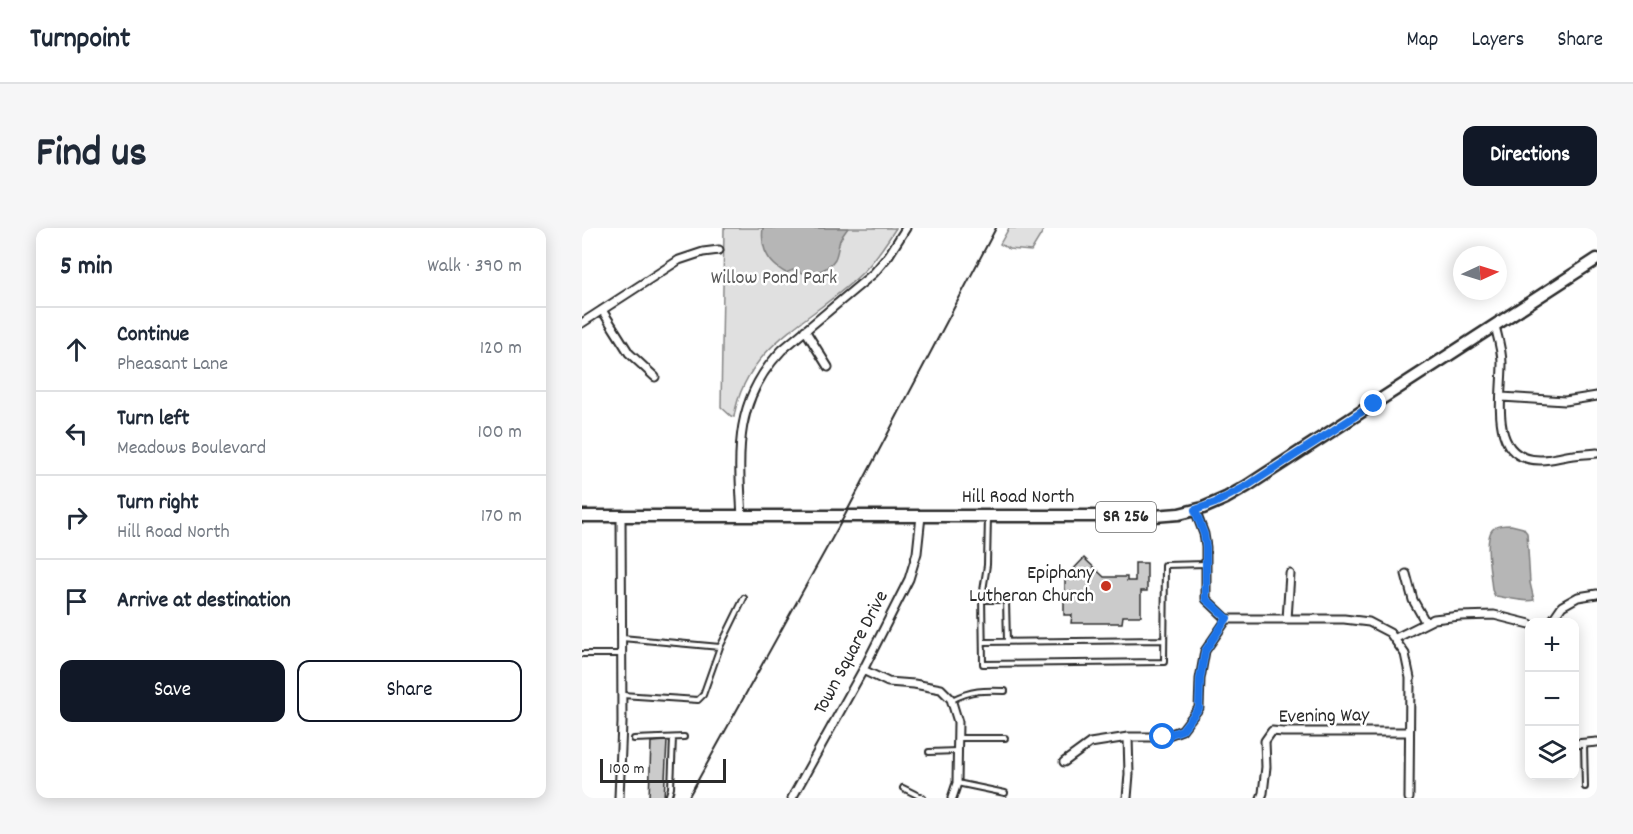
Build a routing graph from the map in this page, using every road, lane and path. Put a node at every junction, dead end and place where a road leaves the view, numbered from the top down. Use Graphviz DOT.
graph roads {
  1 [pos="906,228"];
  2 [pos="719,250"];
  3 [pos="1597,259"];
  4 [pos="602,310"];
  5 [pos="582,323"];
  6 [pos="1495,326"];
  7 [pos="805,330"];
  8 [pos="828,367"];
  9 [pos="655,377"];
  10 [pos="1597,396"];
  11 [pos="1502,397"];
  12 [pos="1597,453"];
  13 [pos="1195,510"];
  14 [pos="582,516"];
  15 [pos="621,516"];
  16 [pos="921,516"];
  17 [pos="988,516"];
  18 [pos="742,517"];
  19 [pos="1207,564"];
  20 [pos="1290,574"];
  21 [pos="1406,574"];
  22 [pos="1597,594"];
  23 [pos="744,598"];
  24 [pos="982,600"];
  25 [pos="1227,618"];
  26 [pos="1554,618"];
  27 [pos="1287,619"];
  28 [pos="1426,623"];
  29 [pos="1525,623"];
  30 [pos="621,638"];
  31 [pos="1394,639"];
  32 [pos="1164,640"];
  33 [pos="983,642"];
  34 [pos="1007,642"];
  35 [pos="720,646"];
  36 [pos="582,654"];
  37 [pos="621,654"];
  38 [pos="863,670"];
  39 [pos="1005,691"];
  40 [pos="621,695"];
  41 [pos="952,700"];
  42 [pos="1409,732"];
  43 [pos="1128,736"];
  44 [pos="684,737"];
  45 [pos="673,738"];
  46 [pos="958,738"];
  47 [pos="1005,738"];
  48 [pos="634,739"];
  49 [pos="1597,742"];
  50 [pos="1584,743"];
  51 [pos="1579,744"];
  52 [pos="958,750"];
  53 [pos="929,752"];
  54 [pos="1064,762"];
  55 [pos="957,783"];
  56 [pos="1585,787"];
  57 [pos="903,788"];
  58 [pos="1005,793"];
  59 [pos="619,798"];
  60 [pos="668,798"];
  61 [pos="792,798"];
  62 [pos="923,798"];
  63 [pos="952,798"];
  64 [pos="1127,798"];
  65 [pos="1261,798"];
  66 [pos="1408,798"];
  1 -- 7 [label="street"];
  2 -- 4 [label="street"];
  3 -- 6 [label="main road, Hill Road North / SR 256"];
  4 -- 5 [label="street"];
  4 -- 9 [label="street"];
  6 -- 11 [label="street"];
  6 -- 13 [label="main road, Hill Road North / SR 256"];
  7 -- 8 [label="street"];
  7 -- 18 [label="street"];
  10 -- 11 [label="street"];
  11 -- 12 [label="street"];
  13 -- 17 [label="main road, Hill Road North / SR 256"];
  13 -- 19 [label="street"];
  14 -- 15 [label="main road, Hill Road North / SR 256"];
  15 -- 18 [label="main road, Hill Road North / SR 256"];
  15 -- 30 [label="street"];
  16 -- 17 [label="main road, Hill Road North / SR 256"];
  16 -- 18 [label="main road, Hill Road North / SR 256"];
  16 -- 38 [label="street, Town Square Drive"];
  17 -- 24 [label="lane"];
  19 -- 25 [label="street"];
  19 -- 32 [label="lane"];
  20 -- 27 [label="street"];
  21 -- 28 [label="street"];
  22 -- 26 [label="street"];
  23 -- 35 [label="lane"];
  24 -- 33 [label="lane"];
  24 -- 34 [label="lane"];
  25 -- 27 [label="street"];
  25 -- 43 [label="street"];
  27 -- 31 [label="street"];
  28 -- 29 [label="street"];
  28 -- 31 [label="street"];
  30 -- 35 [label="lane"];
  30 -- 37 [label="street"];
  31 -- 42 [label="street"];
  32 -- 33 [label="lane"];
  32 -- 34 [label="lane"];
  33 -- 34 [label="lane"];
  35 -- 40 [label="lane"];
  36 -- 37 [label="lane"];
  37 -- 40 [label="street"];
  38 -- 41 [label="street"];
  38 -- 61 [label="street, Town Square Drive"];
  39 -- 41 [label="lane"];
  40 -- 59 [label="street"];
  41 -- 46 [label="street"];
  42 -- 65 [label="street, Evening Way"];
  42 -- 66 [label="street"];
  43 -- 54 [label="street"];
  43 -- 64 [label="street"];
  44 -- 45 [label="lane"];
  45 -- 48 [label="lane"];
  45 -- 60 [label="lane"];
  46 -- 47 [label="lane"];
  46 -- 52 [label="street"];
  49 -- 50 [label="street"];
  50 -- 51 [label="street"];
  50 -- 56 [label="lane"];
  52 -- 53 [label="lane"];
  52 -- 55 [label="street"];
  55 -- 58 [label="lane"];
  55 -- 63 [label="street"];
  57 -- 62 [label="lane"];
}
